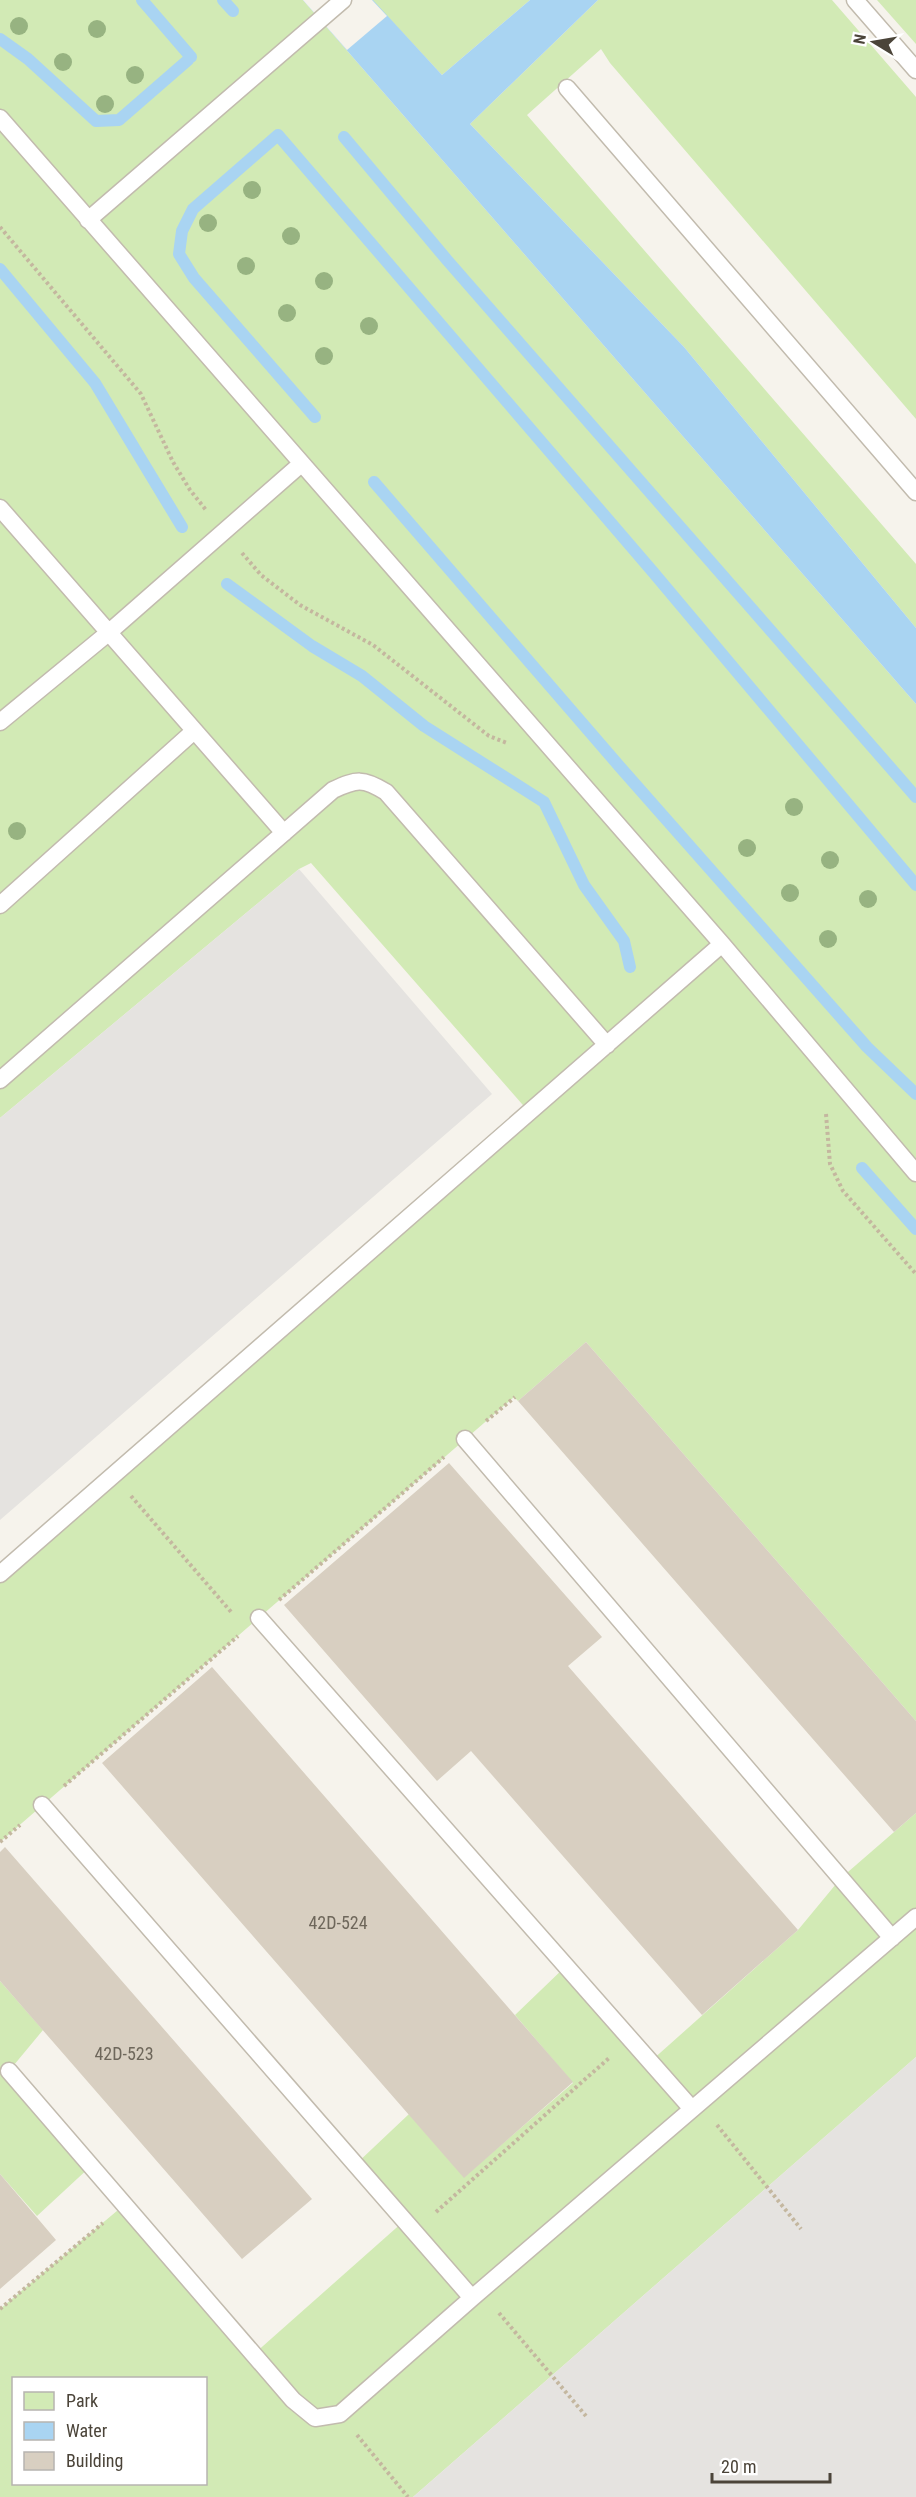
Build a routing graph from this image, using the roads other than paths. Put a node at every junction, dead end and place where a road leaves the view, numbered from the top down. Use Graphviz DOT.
graph roads {
  1 [pos="343,0"];
  2 [pos="855,0"];
  3 [pos="916,70"];
  4 [pos="567,88"];
  5 [pos="0,118"];
  6 [pos="88,220"];
  7 [pos="301,464"];
  8 [pos="916,492"];
  9 [pos="2,514"];
  10 [pos="108,634"];
  11 [pos="0,722"];
  12 [pos="194,731"];
  13 [pos="284,833"];
  14 [pos="0,905"];
  15 [pos="722,945"];
  16 [pos="607,1045"];
  17 [pos="0,1080"];
  18 [pos="916,1173"];
  19 [pos="465,1439"];
  20 [pos="0,1574"];
  21 [pos="259,1618"];
  22 [pos="42,1805"];
  23 [pos="916,1917"];
  24 [pos="892,1938"];
  25 [pos="9,2071"];
  26 [pos="695,2106"];
  27 [pos="476,2294"];
  1 -- 6 [label="lane"];
  2 -- 3 [label="lane"];
  4 -- 8 [label="lane"];
  5 -- 6 [label="lane"];
  6 -- 7 [label="lane"];
  7 -- 10 [label="lane"];
  7 -- 15 [label="lane"];
  9 -- 10 [label="lane"];
  10 -- 11 [label="lane"];
  10 -- 12 [label="lane"];
  12 -- 13 [label="lane"];
  12 -- 14 [label="lane"];
  13 -- 16 [label="lane"];
  13 -- 17 [label="lane"];
  15 -- 16 [label="lane"];
  15 -- 18 [label="lane"];
  16 -- 20 [label="lane"];
  19 -- 24 [label="lane"];
  21 -- 26 [label="lane"];
  22 -- 27 [label="lane"];
  23 -- 24 [label="lane"];
  24 -- 26 [label="lane"];
  25 -- 27 [label="lane"];
  26 -- 27 [label="lane"];
}
